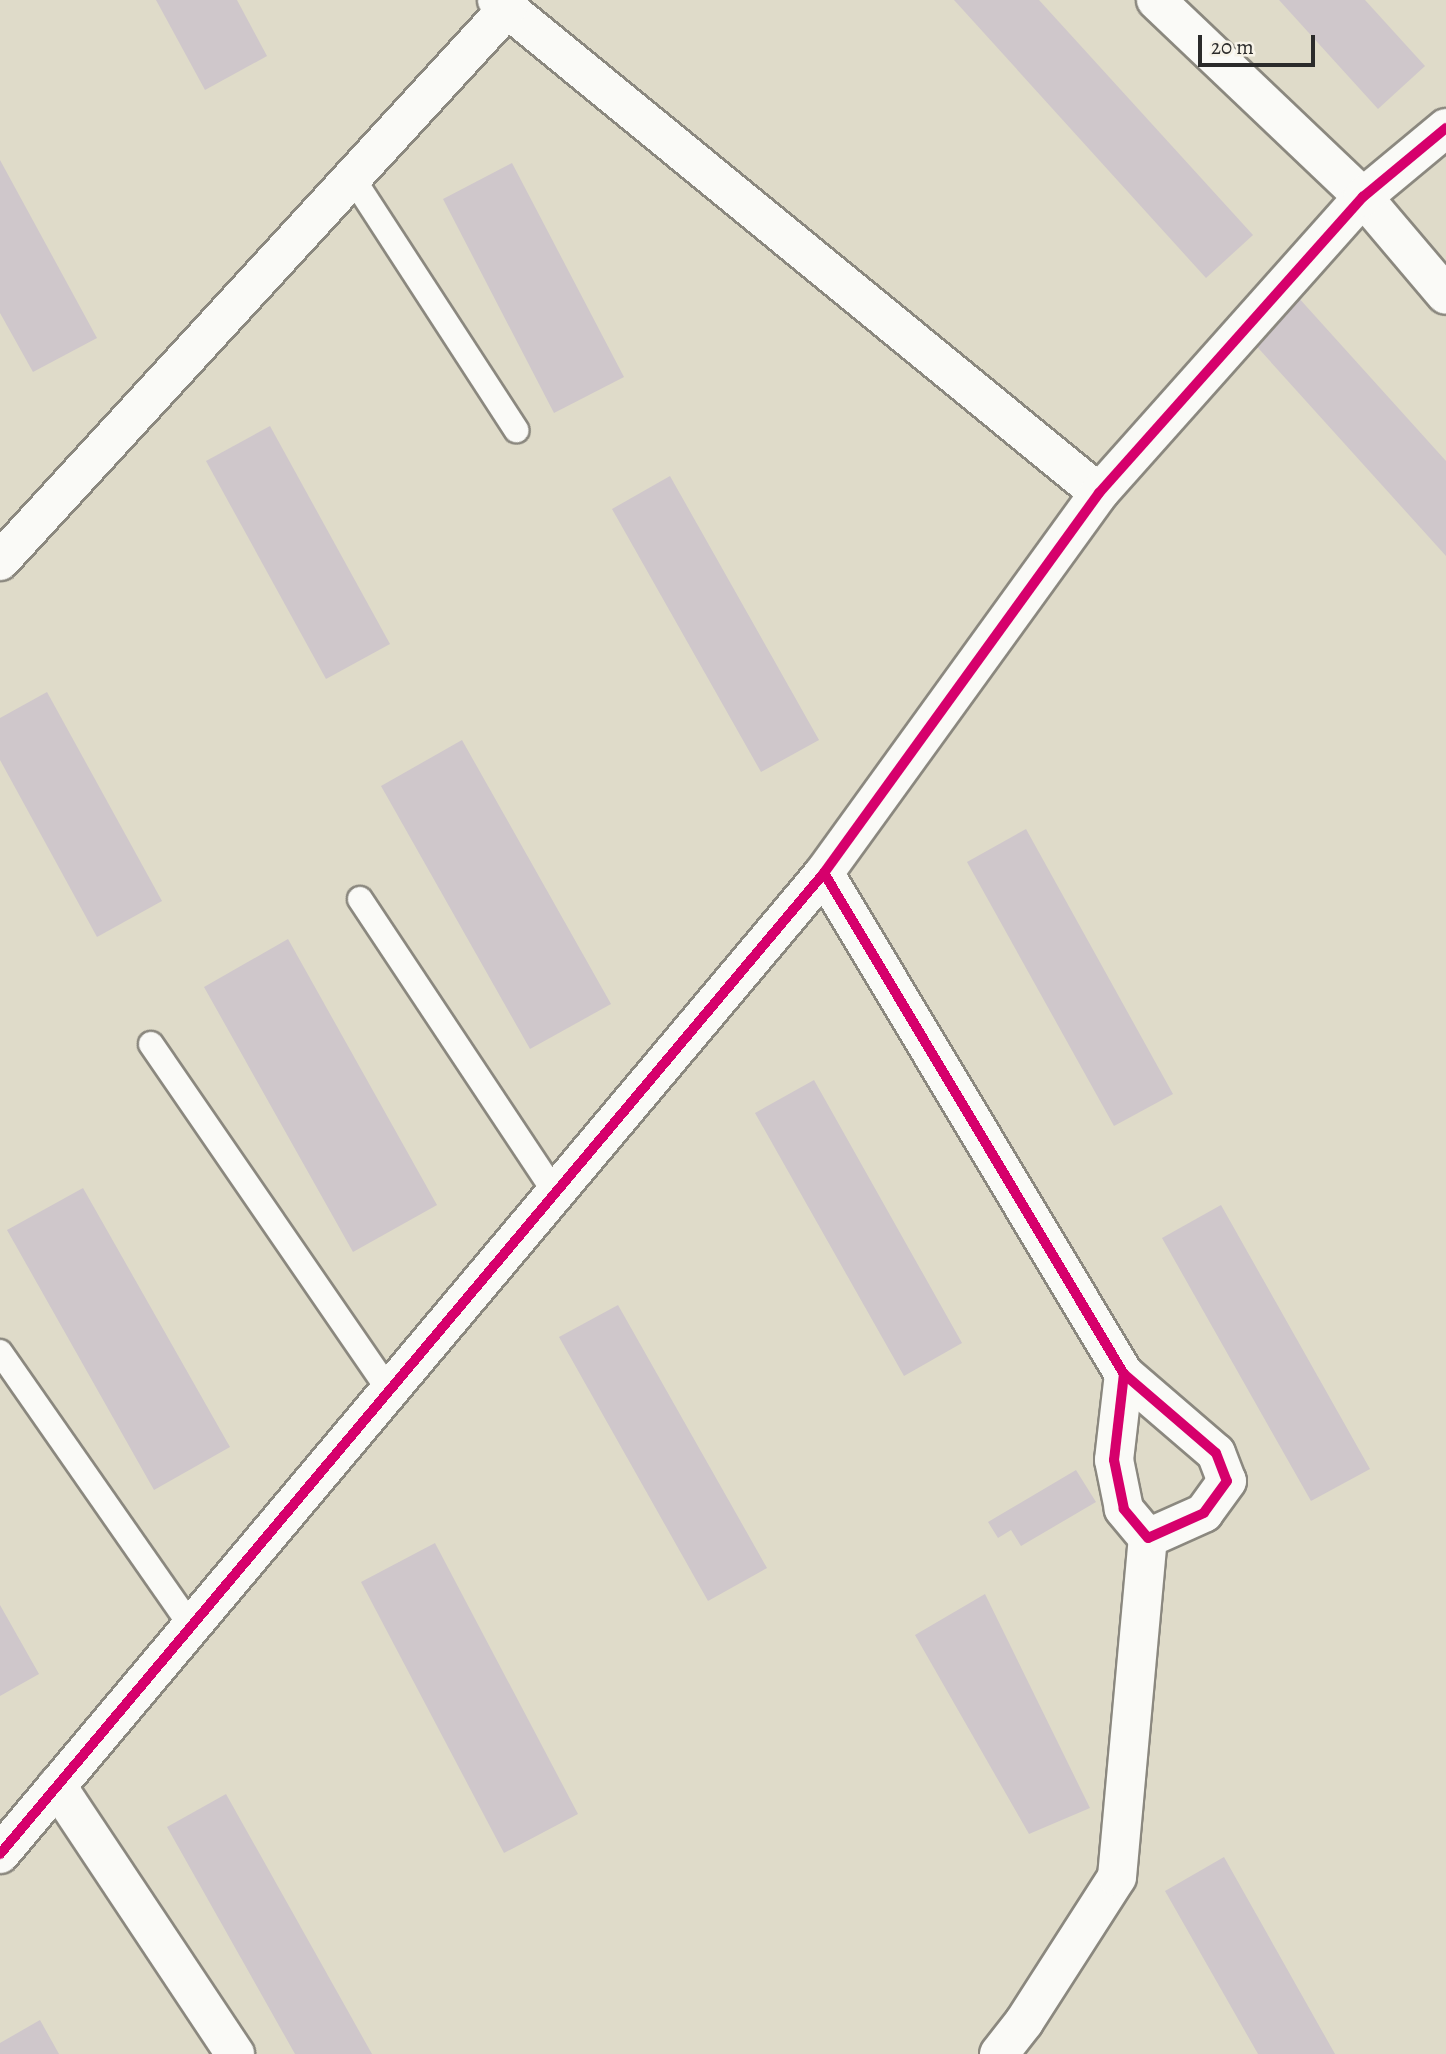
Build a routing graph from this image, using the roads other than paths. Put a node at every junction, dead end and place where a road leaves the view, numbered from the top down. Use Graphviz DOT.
graph roads {
  1 [pos="1156,0"];
  2 [pos="502,5"];
  3 [pos="1446,128"];
  4 [pos="352,177"];
  5 [pos="1363,197"];
  6 [pos="1446,295"];
  7 [pos="516,430"];
  8 [pos="1099,493"];
  9 [pos="0,562"];
  10 [pos="824,873"];
  11 [pos="360,899"];
  12 [pos="151,1044"];
  13 [pos="555,1193"];
  14 [pos="0,1352"];
  15 [pos="1124,1374"];
  16 [pos="389,1390"];
  17 [pos="1149,1538"];
  18 [pos="191,1626"];
  19 [pos="57,1786"];
  20 [pos="0,1854"];
  21 [pos="235,2054"];
  22 [pos="999,2054"];
  1 -- 5 [label="street"];
  2 -- 4 [label="street"];
  2 -- 8 [label="street"];
  3 -- 5 [label="street"];
  4 -- 7 [label="lane"];
  4 -- 9 [label="street"];
  5 -- 6 [label="street"];
  5 -- 8 [label="street"];
  8 -- 10 [label="street"];
  10 -- 13 [label="street"];
  10 -- 15 [label="street"];
  11 -- 13 [label="lane"];
  12 -- 16 [label="lane"];
  13 -- 16 [label="street"];
  14 -- 18 [label="lane"];
  15 -- 17 [label="street"];
  15 -- 17 [label="street"];
  16 -- 18 [label="street"];
  17 -- 22 [label="street"];
  18 -- 19 [label="street"];
  19 -- 20 [label="street"];
  19 -- 21 [label="street"];
}
